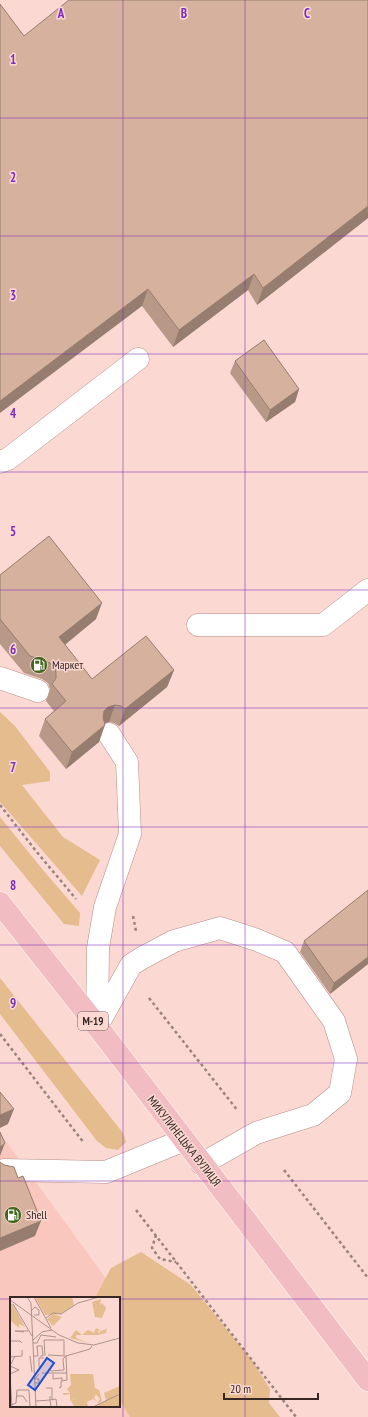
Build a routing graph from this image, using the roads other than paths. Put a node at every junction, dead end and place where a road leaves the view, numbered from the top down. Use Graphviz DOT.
graph roads {
  1 [pos="138,360"];
  2 [pos="0,462"];
  3 [pos="368,590"];
  4 [pos="198,625"];
  5 [pos="0,678"];
  6 [pos="38,691"];
  7 [pos="110,734"];
  8 [pos="0,903"];
  9 [pos="97,1026"];
  10 [pos="184,1140"];
  11 [pos="202,1164"];
  12 [pos="4,1170"];
  13 [pos="368,1380"];
  1 -- 2 [label="lane"];
  3 -- 4 [label="lane"];
  5 -- 6 [label="lane"];
  7 -- 9 [label="lane"];
  8 -- 9 [label="highway, МИКУЛИНЕЦЬКА ВУЛИЦЯ / М-19"];
  9 -- 10 [label="highway, МИКУЛИНЕЦЬКА ВУЛИЦЯ / М-19"];
  9 -- 11 [label="lane"];
  10 -- 11 [label="highway, МИКУЛИНЕЦЬКА ВУЛИЦЯ / М-19"];
  10 -- 12 [label="lane"];
  11 -- 13 [label="highway, МИКУЛИНЕЦЬКА ВУЛИЦЯ / М-19"];
}
